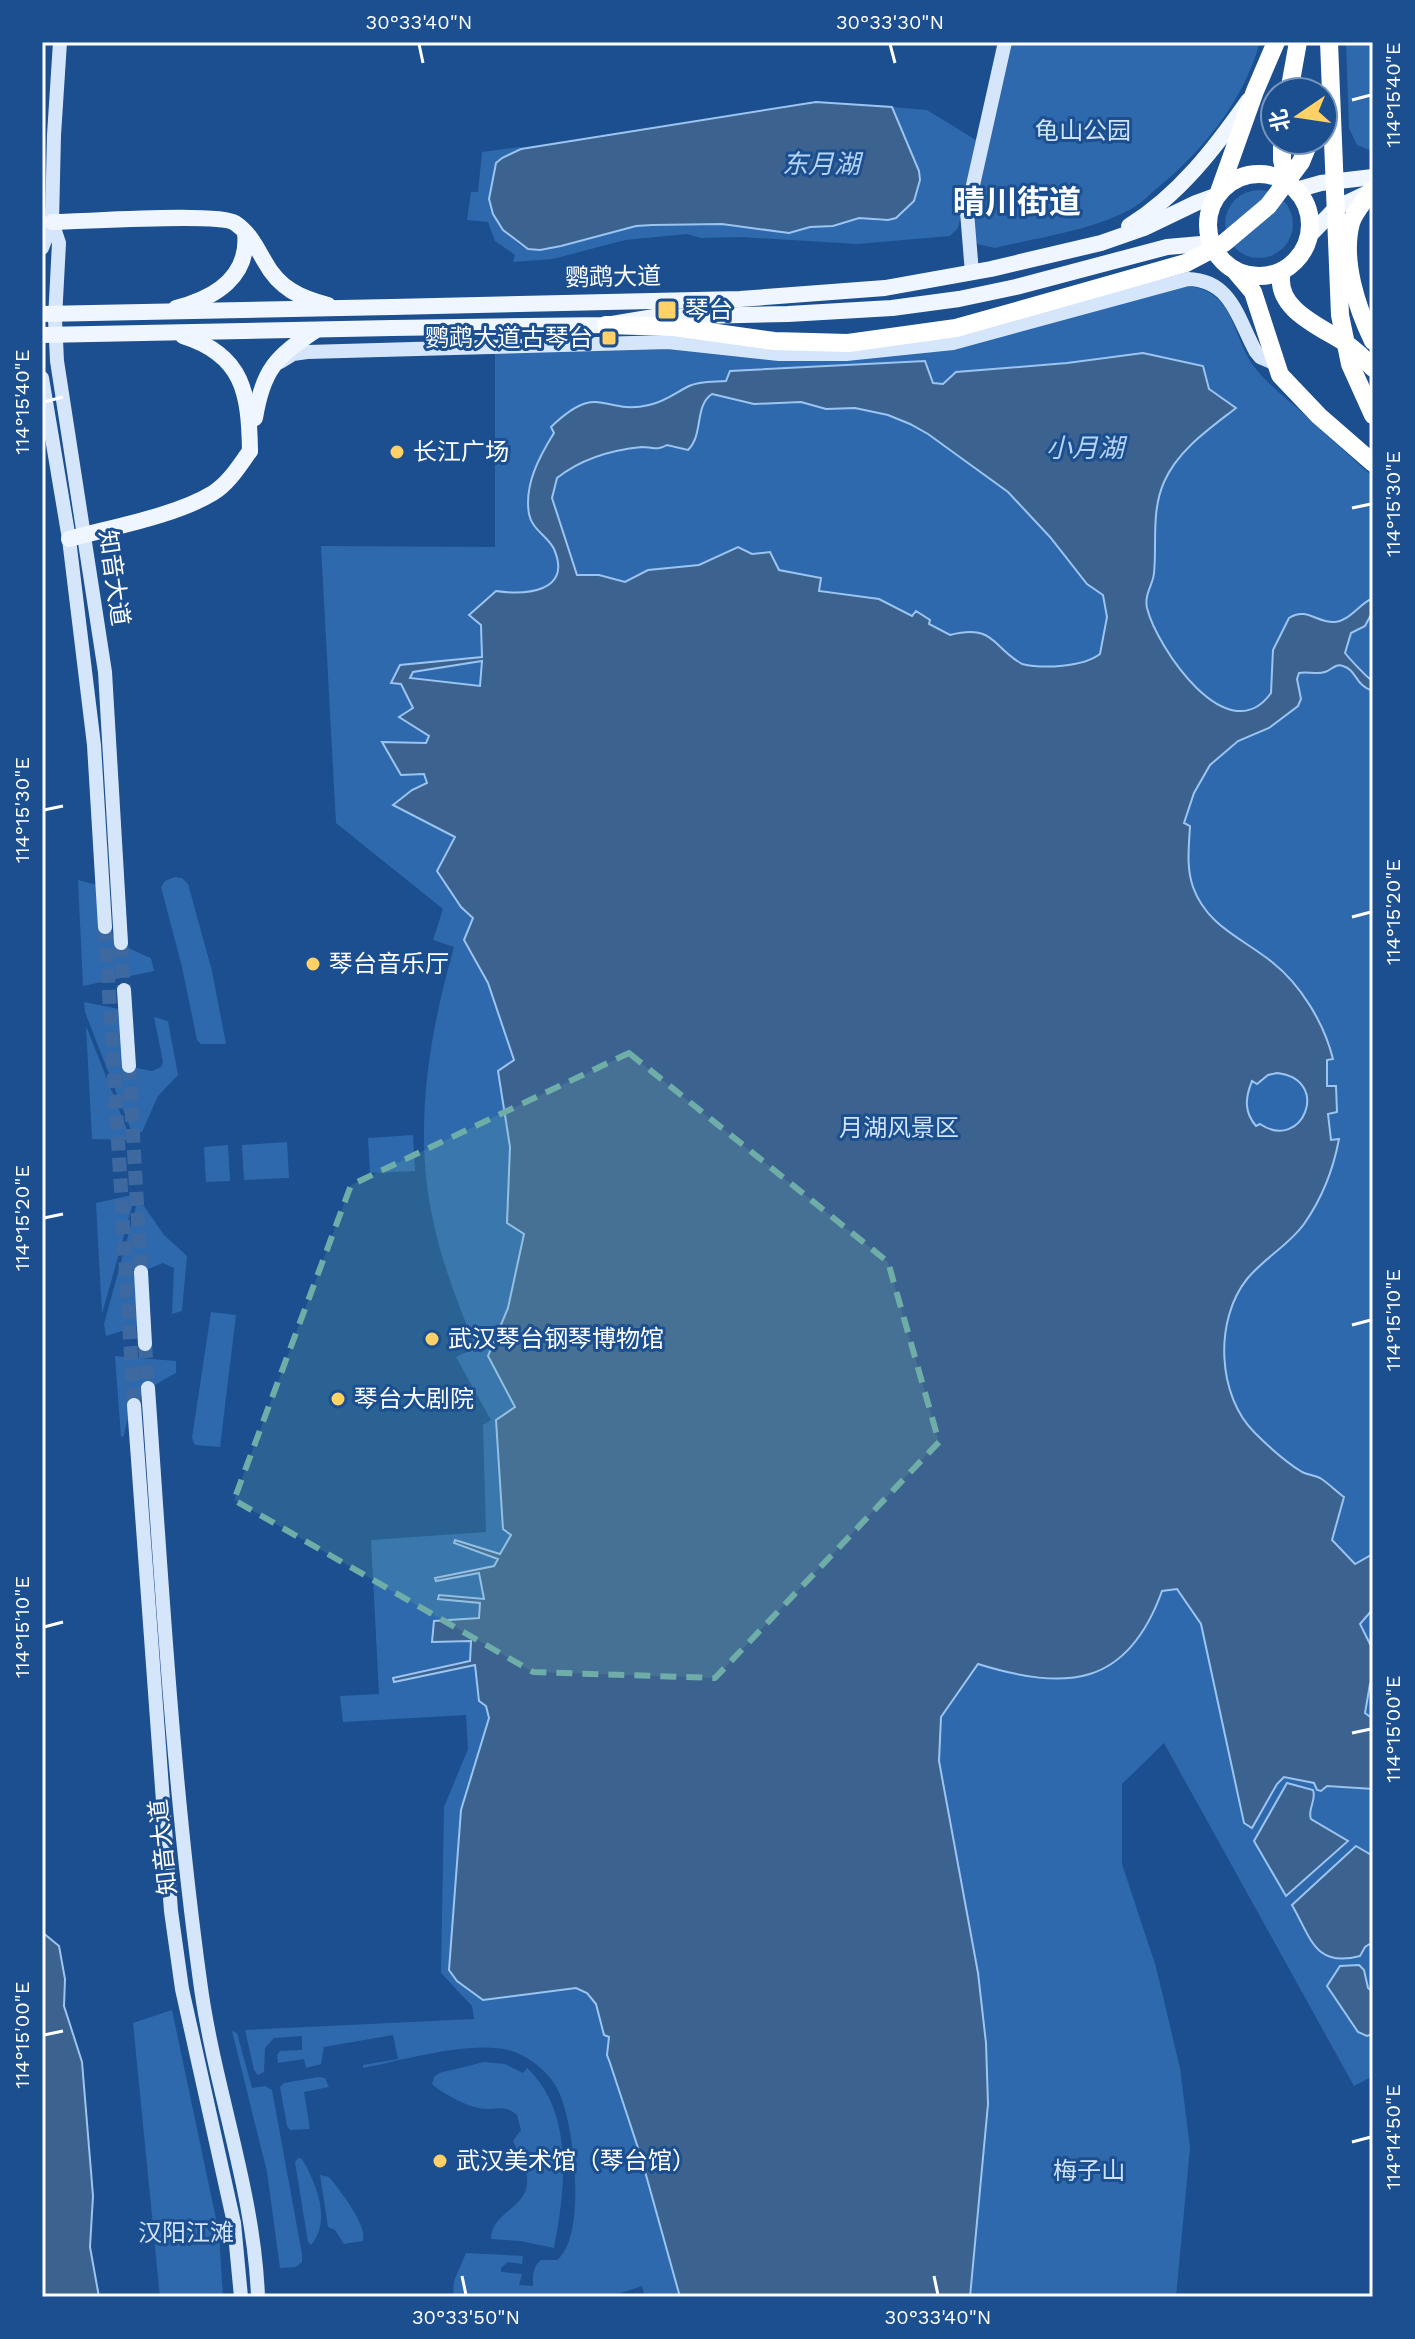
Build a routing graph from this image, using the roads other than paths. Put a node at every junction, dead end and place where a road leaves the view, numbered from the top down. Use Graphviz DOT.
graph roads {
  1 [pos="60,42"];
  2 [pos="1005,42"];
  3 [pos="1276,42"];
  4 [pos="1298,42"];
  5 [pos="1328,42"];
  6 [pos="1292,76"];
  7 [pos="1324,76"];
  8 [pos="1255,91"];
  9 [pos="1282,156"];
  10 [pos="1303,156"];
  11 [pos="1292,186"];
  12 [pos="1370,188"];
  13 [pos="1218,195"];
  14 [pos="52,222"];
  15 [pos="245,232"];
  16 [pos="1309,236"];
  17 [pos="1101,243"];
  18 [pos="42,248"];
  19 [pos="1216,252"];
  20 [pos="1234,270"];
  21 [pos="1282,271"];
  22 [pos="972,273"];
  23 [pos="333,307"];
  24 [pos="168,310"];
  25 [pos="42,314"];
  26 [pos="606,325"];
  27 [pos="318,329"];
  28 [pos="170,332"];
  29 [pos="42,335"];
  30 [pos="1373,341"];
  31 [pos="1274,363"];
  32 [pos="272,367"];
  33 [pos="1373,368"];
  34 [pos="42,378"];
  35 [pos="1373,415"];
  36 [pos="250,451"];
  37 [pos="1373,463"];
  38 [pos="77,537"];
  39 [pos="105,927"];
  40 [pos="121,943"];
  41 [pos="124,990"];
  42 [pos="129,1066"];
  43 [pos="141,1272"];
  44 [pos="145,1344"];
  45 [pos="148,1388"];
  46 [pos="134,1405"];
  47 [pos="241,2297"];
  48 [pos="258,2297"];
  1 -- 14 [label="main road, 知音大道"];
  2 -- 22 [label="main road"];
  3 -- 8 [label="highway"];
  4 -- 6 [label="highway"];
  5 -- 7 [label="highway, bridge"];
  5 -- 35 [label="highway, bridge"];
  8 -- 13 [label="highway"];
  8 -- 17 [label="main road"];
  9 -- 11 [label="highway"];
  10 -- 26 [label="highway, bridge"];
  11 -- 12 [label="main road"];
  11 -- 13 [label="highway"];
  11 -- 16 [label="highway"];
  12 -- 16 [label="main road"];
  12 -- 30 [label="highway"];
  13 -- 17 [label="main road"];
  13 -- 19 [label="highway"];
  14 -- 15 [label="main road"];
  14 -- 18 [label="main road, 知音大道"];
  14 -- 38 [label="main road, 知音大道"];
  15 -- 23 [label="main road"];
  15 -- 24 [label="main road"];
  16 -- 21 [label="highway"];
  17 -- 22 [label="main road, 鹦鹉大道"];
  19 -- 20 [label="highway"];
  19 -- 26 [label="main road, 鹦鹉大道"];
  20 -- 21 [label="highway"];
  20 -- 31 [label="highway"];
  21 -- 33 [label="highway"];
  22 -- 23 [label="main road, 鹦鹉大道, bridge"];
  23 -- 24 [label="main road, 鹦鹉大道, bridge"];
  24 -- 25 [label="main road, 鹦鹉大道, bridge"];
  26 -- 27 [label="main road, 鹦鹉大道, bridge"];
  27 -- 28 [label="main road, 鹦鹉大道, bridge"];
  27 -- 32 [label="main road, bridge"];
  28 -- 29 [label="main road, 鹦鹉大道, bridge"];
  28 -- 36 [label="main road, bridge"];
  31 -- 32 [label="main road"];
  31 -- 37 [label="highway"];
  32 -- 36 [label="main road, bridge"];
  34 -- 38 [label="main road, 知音大道"];
  36 -- 38 [label="main road"];
  38 -- 39 [label="main road, 知音大道"];
  38 -- 40 [label="main road, 知音大道"];
  41 -- 42 [label="main road"];
  43 -- 44 [label="main road"];
  45 -- 48 [label="main road, 知音大道"];
  46 -- 47 [label="main road, 知音大道"];
}
